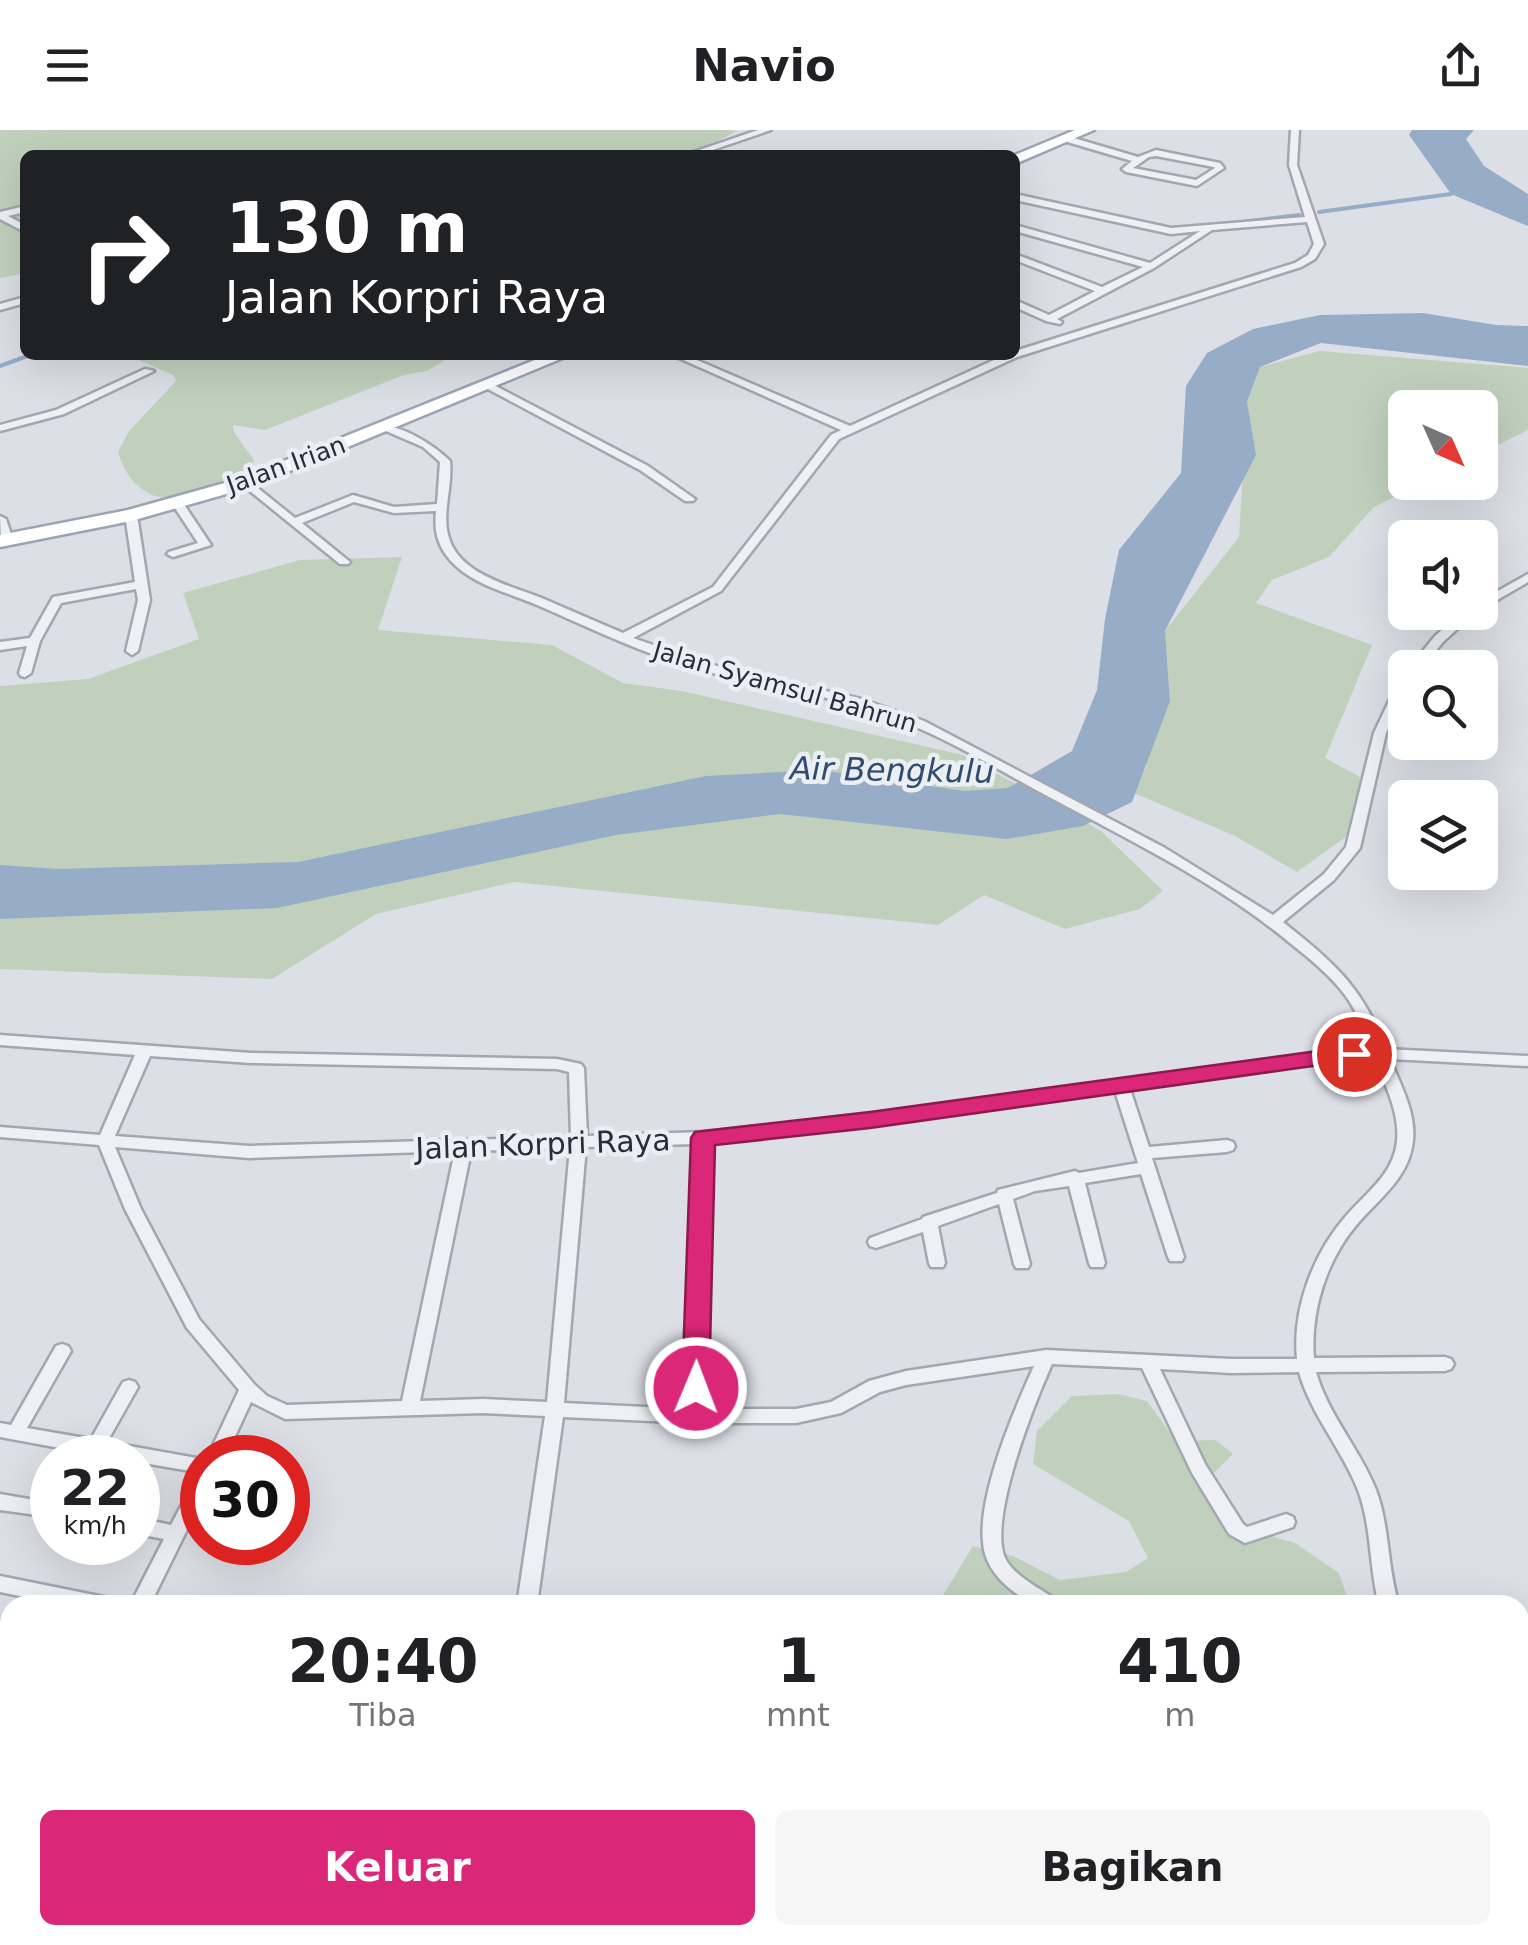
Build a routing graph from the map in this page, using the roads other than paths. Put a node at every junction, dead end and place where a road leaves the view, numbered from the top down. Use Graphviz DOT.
graph roads {
  1 [pos="774,130"];
  2 [pos="1088,130"];
  3 [pos="1278,130"];
  4 [pos="1295,131"];
  5 [pos="1067,139"];
  6 [pos="706,150"];
  7 [pos="1020,158"];
  8 [pos="1139,160"];
  9 [pos="1020,198"];
  10 [pos="1309,219"];
  11 [pos="1020,229"];
  12 [pos="1208,230"];
  13 [pos="1020,259"];
  14 [pos="1151,266"];
  15 [pos="1102,291"];
  16 [pos="1020,305"];
  17 [pos="1049,318"];
  18 [pos="1077,334"];
  19 [pos="1020,352"];
  20 [pos="550,360"];
  21 [pos="689,360"];
  22 [pos="1000,360"];
  23 [pos="148,372"];
  24 [pos="490,386"];
  25 [pos="0,428"];
  26 [pos="384,428"];
  27 [pos="847,429"];
  28 [pos="245,482"];
  29 [pos="689,500"];
  30 [pos="177,502"];
  31 [pos="441,507"];
  32 [pos="132,515"];
  33 [pos="0,519"];
  34 [pos="298,521"];
  35 [pos="4,540"];
  36 [pos="173,554"];
  37 [pos="344,562"];
  38 [pos="1528,577"];
  39 [pos="142,584"];
  40 [pos="1498,595"];
  41 [pos="1449,630"];
  42 [pos="621,639"];
  43 [pos="34,641"];
  44 [pos="0,646"];
  45 [pos="132,650"];
  46 [pos="1429,650"];
  47 [pos="25,673"];
  48 [pos="1388,717"];
  49 [pos="1273,923"];
  50 [pos="0,1040"];
  51 [pos="144,1052"];
  52 [pos="1381,1056"];
  53 [pos="1528,1061"];
  54 [pos="1122,1086"];
  55 [pos="0,1132"];
  56 [pos="703,1138"];
  57 [pos="104,1142"];
  58 [pos="578,1144"];
  59 [pos="1227,1146"];
  60 [pos="464,1147"];
  61 [pos="1146,1160"];
  62 [pos="1074,1177"];
  63 [pos="1004,1194"];
  64 [pos="929,1221"];
  65 [pos="876,1242"];
  66 [pos="1176,1257"];
  67 [pos="938,1263"];
  68 [pos="1098,1263"];
  69 [pos="1022,1264"];
  70 [pos="62,1351"];
  71 [pos="1046,1358"];
  72 [pos="1148,1363"];
  73 [pos="1445,1364"];
  74 [pos="1306,1366"];
  75 [pos="129,1387"];
  76 [pos="248,1389"];
  77 [pos="556,1407"];
  78 [pos="410,1408"];
  79 [pos="695,1416"];
  80 [pos="8,1432"];
  81 [pos="102,1435"];
  82 [pos="227,1435"];
  83 [pos="0,1502"];
  84 [pos="30,1507"];
  85 [pos="1286,1522"];
  86 [pos="180,1526"];
  87 [pos="160,1531"];
  88 [pos="176,1534"];
  89 [pos="0,1584"];
  90 [pos="54,1595"];
  91 [pos="145,1595"];
  92 [pos="528,1595"];
  93 [pos="1035,1595"];
  94 [pos="1386,1595"];
  95 [pos="0,1863"];
  96 [pos="0,1879"];
  1 -- 6 [label="street"];
  2 -- 5 [label="main road"];
  3 -- 4 [label="street"];
  4 -- 10 [label="street"];
  5 -- 7 [label="main road"];
  5 -- 8 [label="street"];
  8 -- 8 [label="street"];
  9 -- 12 [label="street"];
  10 -- 12 [label="street"];
  10 -- 18 [label="street"];
  11 -- 14 [label="street"];
  12 -- 14 [label="street"];
  13 -- 15 [label="street"];
  14 -- 15 [label="street"];
  15 -- 17 [label="street"];
  16 -- 17 [label="street"];
  17 -- 18 [label="street"];
  18 -- 19 [label="street"];
  20 -- 24 [label="main road, Jalan Irian"];
  21 -- 27 [label="street"];
  22 -- 27 [label="street"];
  23 -- 25 [label="street"];
  24 -- 26 [label="main road, Jalan Irian"];
  24 -- 29 [label="street"];
  26 -- 28 [label="main road, Jalan Irian"];
  26 -- 31 [label="street, Jalan Syamsul Bahrun"];
  27 -- 42 [label="street"];
  28 -- 30 [label="main road, Jalan Irian"];
  28 -- 34 [label="street"];
  30 -- 32 [label="main road, Jalan Irian"];
  30 -- 36 [label="street"];
  31 -- 34 [label="street"];
  31 -- 42 [label="street, Jalan Syamsul Bahrun"];
  32 -- 35 [label="main road, Jalan Irian"];
  32 -- 39 [label="street"];
  33 -- 35 [label="street"];
  34 -- 37 [label="street"];
  38 -- 40 [label="street"];
  39 -- 43 [label="street"];
  39 -- 45 [label="street"];
  41 -- 46 [label="street"];
  42 -- 49 [label="street, Jalan Syamsul Bahrun"];
  43 -- 44 [label="street"];
  43 -- 47 [label="street"];
  48 -- 49 [label="street"];
  49 -- 52 [label="street"];
  50 -- 51 [label="street"];
  51 -- 57 [label="street"];
  51 -- 58 [label="street"];
  52 -- 53 [label="street, Jalan Korpri Raya"];
  52 -- 54 [label="street, Jalan Korpri Raya"];
  52 -- 74 [label="street"];
  54 -- 56 [label="street, Jalan Korpri Raya"];
  54 -- 61 [label="street"];
  55 -- 57 [label="street, Jalan Korpri Raya"];
  56 -- 58 [label="street, Jalan Korpri Raya"];
  56 -- 79 [label="street"];
  57 -- 60 [label="street, Jalan Korpri Raya"];
  57 -- 76 [label="street"];
  58 -- 60 [label="street, Jalan Korpri Raya"];
  58 -- 77 [label="street"];
  59 -- 61 [label="street"];
  60 -- 78 [label="street"];
  61 -- 62 [label="street"];
  61 -- 66 [label="street"];
  62 -- 63 [label="street"];
  62 -- 68 [label="street"];
  63 -- 64 [label="street"];
  63 -- 69 [label="street"];
  64 -- 65 [label="street"];
  64 -- 67 [label="street"];
  70 -- 80 [label="street"];
  71 -- 72 [label="street"];
  71 -- 79 [label="street"];
  71 -- 93 [label="street"];
  72 -- 74 [label="street"];
  72 -- 85 [label="street"];
  73 -- 74 [label="street"];
  74 -- 94 [label="street"];
  75 -- 81 [label="street"];
  76 -- 78 [label="street"];
  76 -- 82 [label="street"];
  77 -- 78 [label="street"];
  77 -- 79 [label="street"];
  77 -- 92 [label="street"];
  83 -- 84 [label="street"];
  86 -- 88 [label="street"];
  87 -- 88 [label="street"];
  88 -- 91 [label="street"];
  89 -- 90 [label="street"];
  95 -- 96 [label="street"];
}
